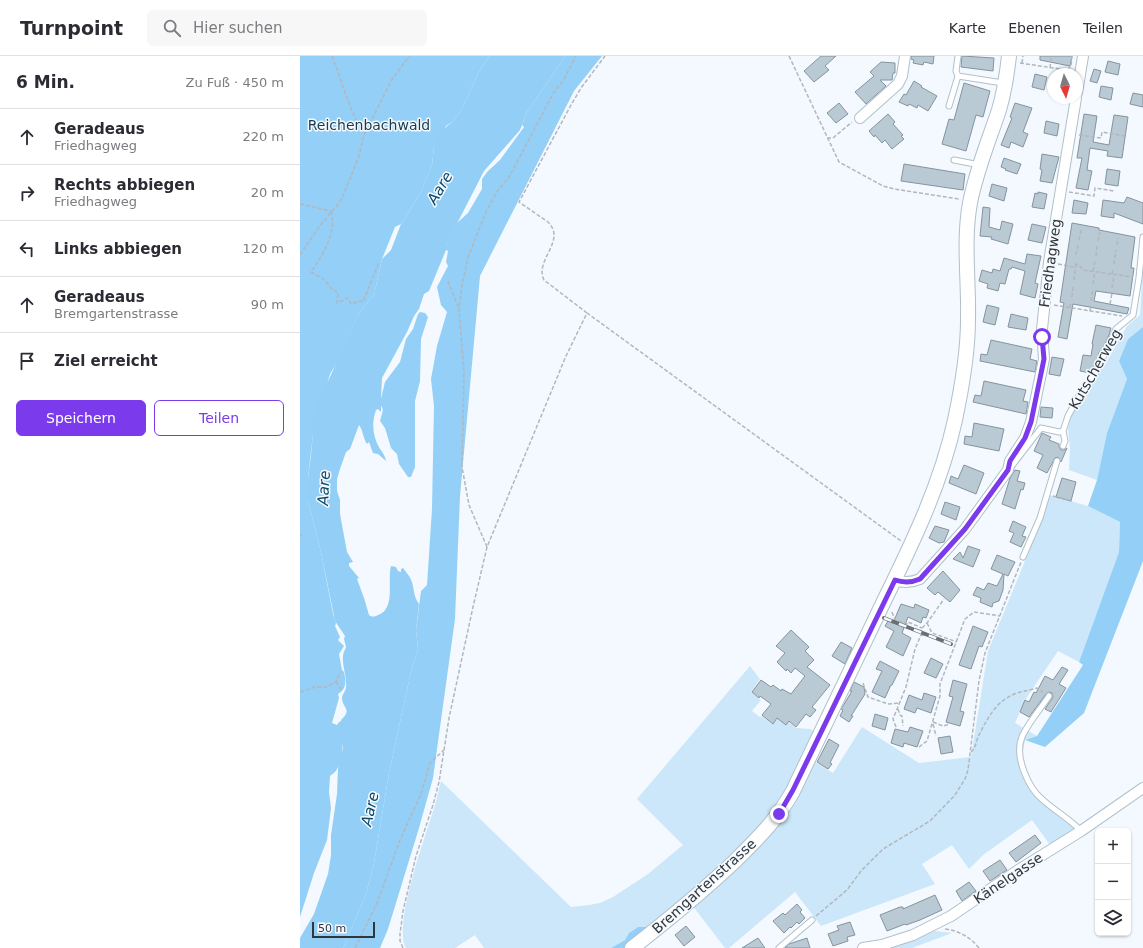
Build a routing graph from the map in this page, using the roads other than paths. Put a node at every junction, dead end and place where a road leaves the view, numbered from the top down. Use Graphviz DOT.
graph roads {
  1 [pos="905,56"];
  2 [pos="958,56"];
  3 [pos="1083,56"];
  4 [pos="1014,59"];
  5 [pos="1081,68"];
  6 [pos="958,76"];
  7 [pos="1004,84"];
  8 [pos="1075,104"];
  9 [pos="949,106"];
  10 [pos="860,118"];
  11 [pos="954,160"];
  12 [pos="981,165"];
  13 [pos="1143,237"];
  14 [pos="1063,431"];
  15 [pos="1063,446"];
  16 [pos="1057,461"];
  17 [pos="1008,470"];
  18 [pos="1023,556"];
  19 [pos="895,580"];
  20 [pos="1049,696"];
  21 [pos="1143,788"];
  22 [pos="1081,831"];
  23 [pos="812,920"];
  24 [pos="632,948"];
  25 [pos="779,948"];
  26 [pos="863,948"];
  1 -- 10 [label="street"];
  2 -- 6 [label="lane"];
  3 -- 5 [label="street"];
  4 -- 7 [label="street, Bremgartenstrasse"];
  6 -- 7 [label="lane"];
  6 -- 9 [label="lane"];
  7 -- 12 [label="street, Bremgartenstrasse"];
  8 -- 17 [label="street, Friedhagweg"];
  11 -- 12 [label="lane"];
  12 -- 19 [label="street, Bremgartenstrasse"];
  13 -- 14 [label="lane, Kutscherweg"];
  14 -- 15 [label="lane"];
  14 -- 17 [label="lane"];
  16 -- 18 [label="lane"];
  17 -- 19 [label="street, Friedhagweg"];
  19 -- 24 [label="street, Bremgartenstrasse"];
  20 -- 22 [label="lane"];
  21 -- 22 [label="street, Känelgasse"];
  22 -- 26 [label="street, Känelgasse"];
  23 -- 25 [label="lane"];
}
